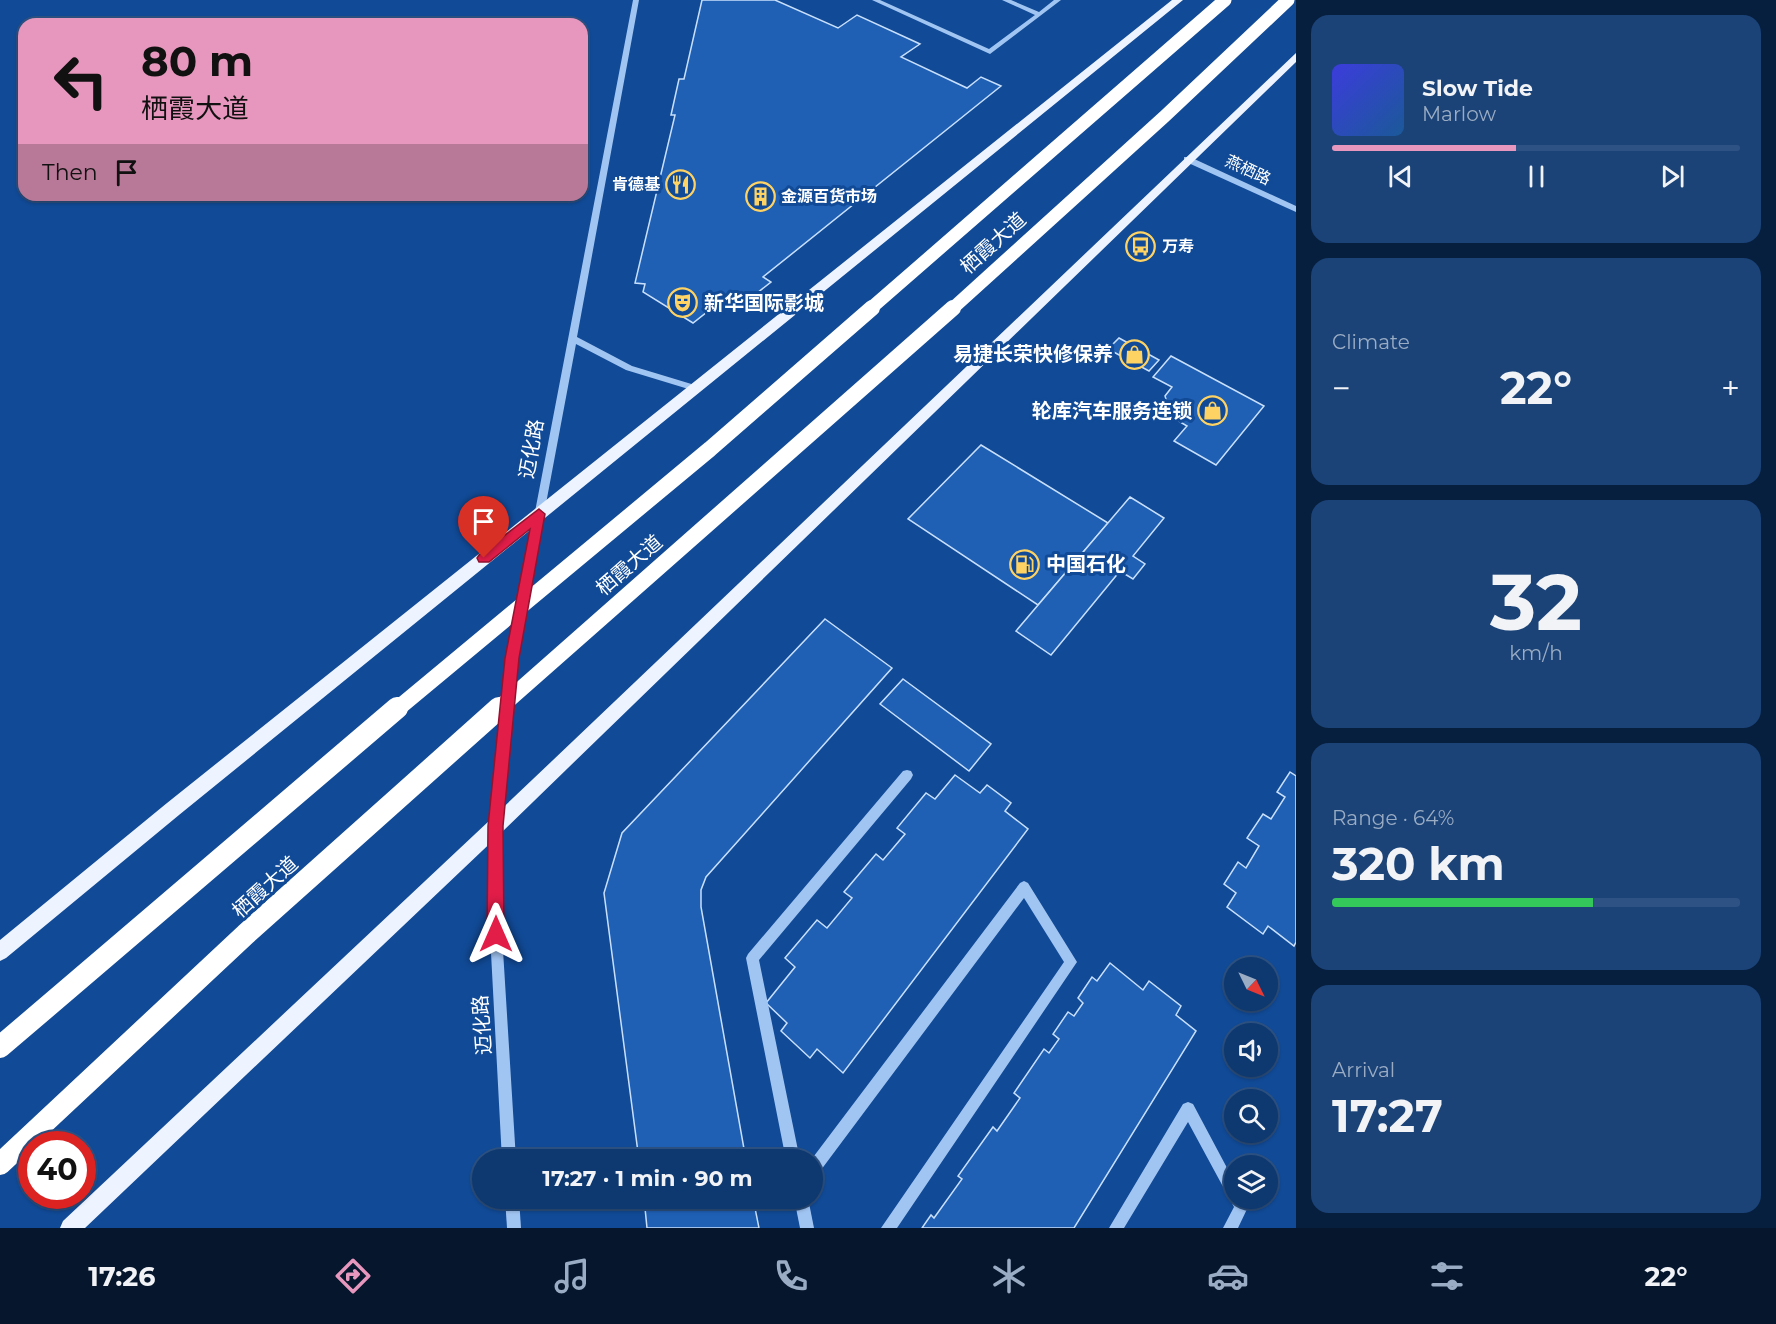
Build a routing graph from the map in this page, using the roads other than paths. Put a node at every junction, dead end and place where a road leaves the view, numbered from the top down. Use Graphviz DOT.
graph roads {
  1 [pos="636,0"];
  2 [pos="875,0"];
  3 [pos="1005,0"];
  4 [pos="1058,0"];
  5 [pos="1178,0"];
  6 [pos="1225,0"];
  7 [pos="1288,0"];
  8 [pos="1039,14"];
  9 [pos="1296,56"];
  10 [pos="1187,159"];
  11 [pos="1296,209"];
  12 [pos="571,338"];
  13 [pos="695,388"];
  14 [pos="539,514"];
  15 [pos="907,775"];
  16 [pos="496,826"];
  17 [pos="0,952"];
  18 [pos="0,1047"];
  19 [pos="508,1149"];
  20 [pos="791,1149"];
  21 [pos="823,1156"];
  22 [pos="0,1164"];
  23 [pos="1224,1176"];
  24 [pos="513,1209"];
  25 [pos="803,1209"];
  26 [pos="1240,1209"];
  27 [pos="70,1228"];
  28 [pos="514,1228"];
  29 [pos="807,1228"];
  30 [pos="888,1228"];
  31 [pos="1116,1228"];
  32 [pos="1230,1228"];
  1 -- 12 [label="street, 迈化路"];
  2 -- 8 [label="street"];
  3 -- 8 [label="street"];
  4 -- 8 [label="street"];
  5 -- 13 [label="main road"];
  6 -- 18 [label="highway, 栖霞大道, bridge"];
  7 -- 22 [label="highway, 栖霞大道, bridge"];
  9 -- 10 [label="main road"];
  10 -- 11 [label="street, 燕栖路"];
  10 -- 16 [label="main road"];
  12 -- 13 [label="street"];
  12 -- 14 [label="street, 迈化路"];
  13 -- 14 [label="main road"];
  14 -- 16 [label="street, 迈化路"];
  14 -- 17 [label="main road"];
  15 -- 20 [label="street"];
  16 -- 19 [label="street, 迈化路"];
  16 -- 27 [label="main road"];
  21 -- 30 [label="street"];
  23 -- 31 [label="street"];
  24 -- 28 [label="street"];
  25 -- 29 [label="street"];
  26 -- 32 [label="street"];
}
